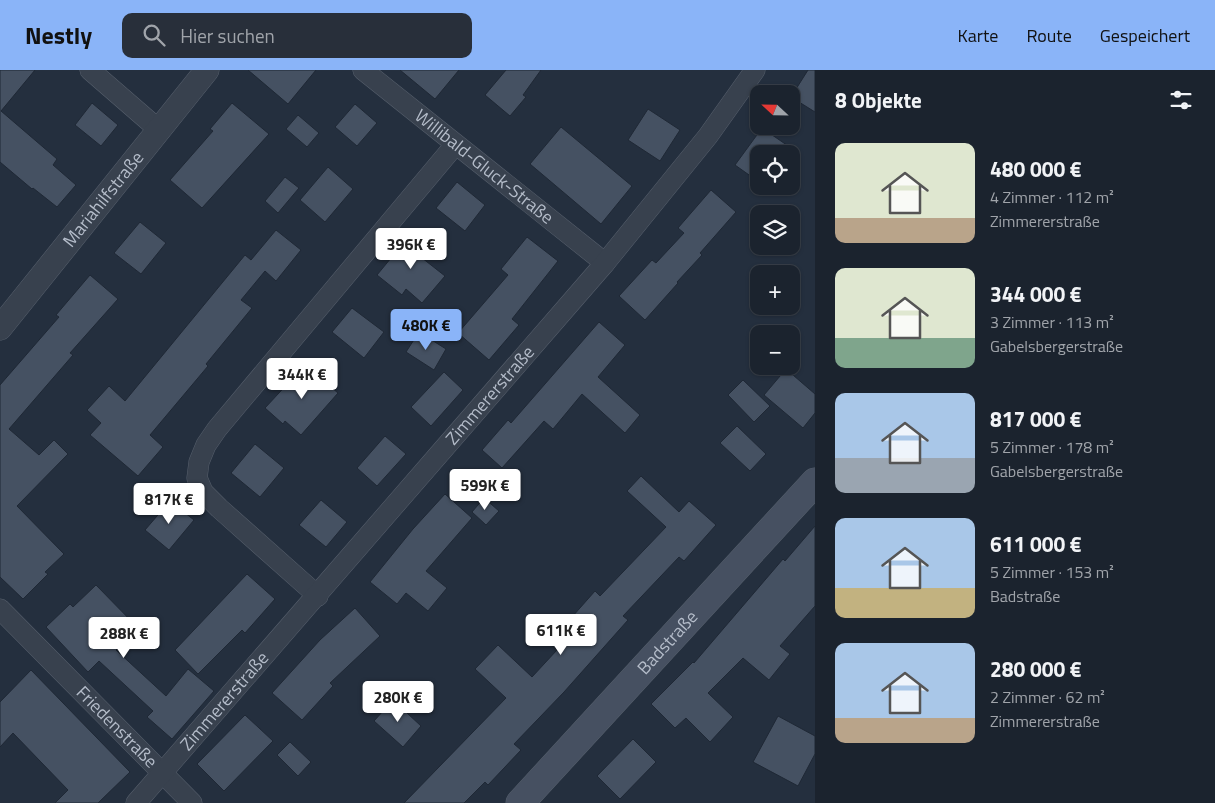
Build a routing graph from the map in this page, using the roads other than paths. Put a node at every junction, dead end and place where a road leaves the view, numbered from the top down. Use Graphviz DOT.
graph roads {
  1 [pos="90,70"];
  2 [pos="206,70"];
  3 [pos="363,70"];
  4 [pos="755,70"];
  5 [pos="158,129"];
  6 [pos="455,145"];
  7 [pos="605,263"];
  8 [pos="2,321"];
  9 [pos="815,482"];
  10 [pos="318,596"];
  11 [pos="0,609"];
  12 [pos="163,774"];
  13 [pos="136,803"];
  14 [pos="192,803"];
  15 [pos="520,803"];
  1 -- 5 [label="street"];
  2 -- 5 [label="street, Mariahilfstraße"];
  3 -- 6 [label="street, Willibald-Gluck-Straße"];
  4 -- 7 [label="street, Zimmererstraße"];
  5 -- 8 [label="street, Mariahilfstraße"];
  6 -- 7 [label="street, Willibald-Gluck-Straße"];
  6 -- 10 [label="street"];
  7 -- 10 [label="street, Zimmererstraße"];
  9 -- 15 [label="main road, Badstraße"];
  10 -- 12 [label="street, Zimmererstraße"];
  11 -- 12 [label="street, Friedenstraße"];
  12 -- 13 [label="street, Zimmererstraße"];
  12 -- 14 [label="street, Friedenstraße"];
}
